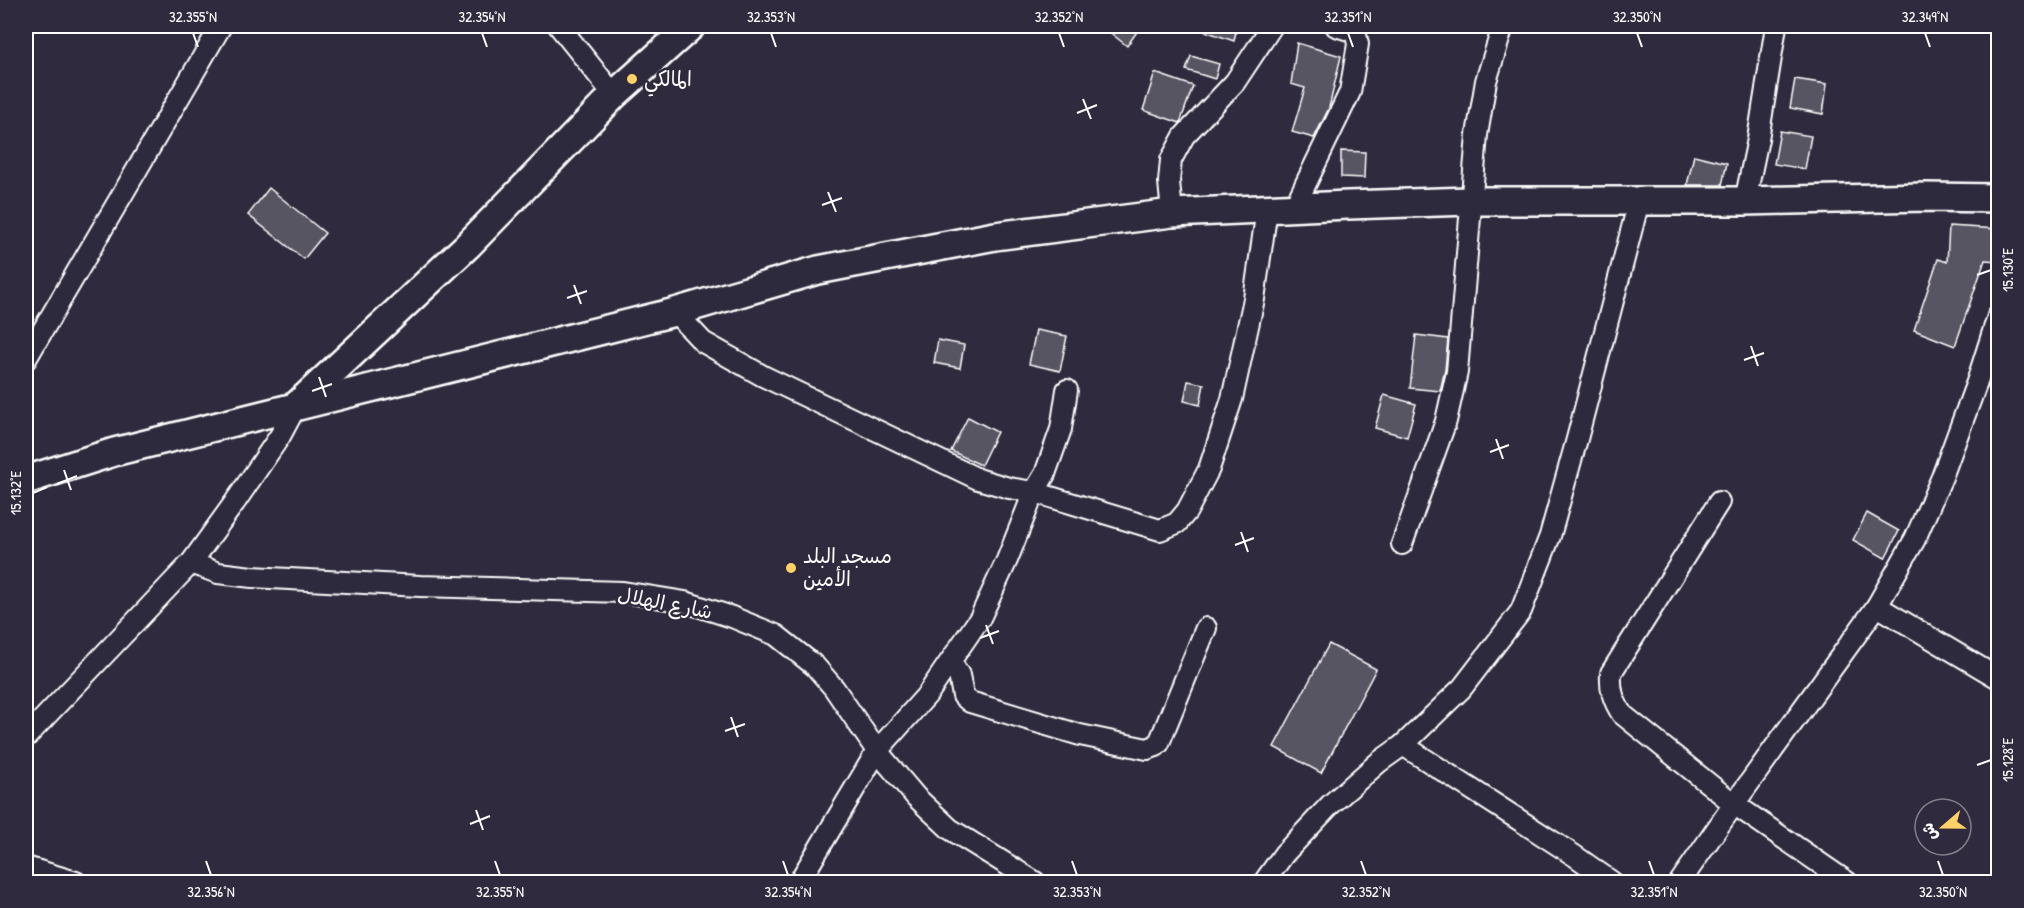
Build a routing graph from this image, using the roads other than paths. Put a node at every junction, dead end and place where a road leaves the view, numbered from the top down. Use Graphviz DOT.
graph roads {
  1 [pos="221,26"];
  2 [pos="559,26"];
  3 [pos="691,26"];
  4 [pos="1272,26"];
  5 [pos="1336,26"];
  6 [pos="1503,26"];
  7 [pos="1776,26"];
  8 [pos="614,95"];
  9 [pos="1998,198"];
  10 [pos="1470,201"];
  11 [pos="1639,201"];
  12 [pos="1744,201"];
  13 [pos="1281,208"];
  14 [pos="1172,213"];
  15 [pos="675,312"];
  16 [pos="1998,316"];
  17 [pos="26,358"];
  18 [pos="1067,390"];
  19 [pos="296,406"];
  20 [pos="26,480"];
  21 [pos="1034,492"];
  22 [pos="1719,502"];
  23 [pos="1402,544"];
  24 [pos="191,563"];
  25 [pos="1876,606"];
  26 [pos="1206,627"];
  27 [pos="951,662"];
  28 [pos="1998,678"];
  29 [pos="26,737"];
  30 [pos="1403,745"];
  31 [pos="877,751"];
  32 [pos="1734,804"];
  33 [pos="26,867"];
  34 [pos="76,882"];
  35 [pos="799,882"];
  36 [pos="1035,882"];
  37 [pos="1264,882"];
  38 [pos="1612,882"];
  39 [pos="1680,882"];
  40 [pos="1847,882"];
  1 -- 17 [label="street"];
  2 -- 8 [label="street"];
  3 -- 8 [label="street"];
  4 -- 14 [label="street"];
  5 -- 13 [label="street"];
  6 -- 10 [label="street"];
  7 -- 12 [label="street"];
  8 -- 19 [label="street"];
  9 -- 12 [label="street"];
  10 -- 11 [label="street"];
  10 -- 13 [label="street"];
  10 -- 23 [label="street"];
  11 -- 12 [label="street"];
  11 -- 30 [label="street"];
  13 -- 14 [label="street"];
  13 -- 21 [label="street"];
  14 -- 15 [label="street"];
  15 -- 19 [label="street"];
  15 -- 21 [label="street"];
  16 -- 25 [label="street"];
  18 -- 21 [label="street"];
  19 -- 20 [label="street"];
  19 -- 24 [label="street"];
  21 -- 27 [label="street"];
  22 -- 32 [label="street"];
  24 -- 29 [label="street"];
  24 -- 31 [label="street, شارع الهلال"];
  25 -- 28 [label="street"];
  25 -- 32 [label="street"];
  26 -- 27 [label="street"];
  27 -- 31 [label="street"];
  30 -- 37 [label="street"];
  30 -- 38 [label="street"];
  31 -- 35 [label="street"];
  31 -- 36 [label="street, شارع الهلال"];
  32 -- 39 [label="street"];
  32 -- 40 [label="street"];
  33 -- 34 [label="street"];
}
